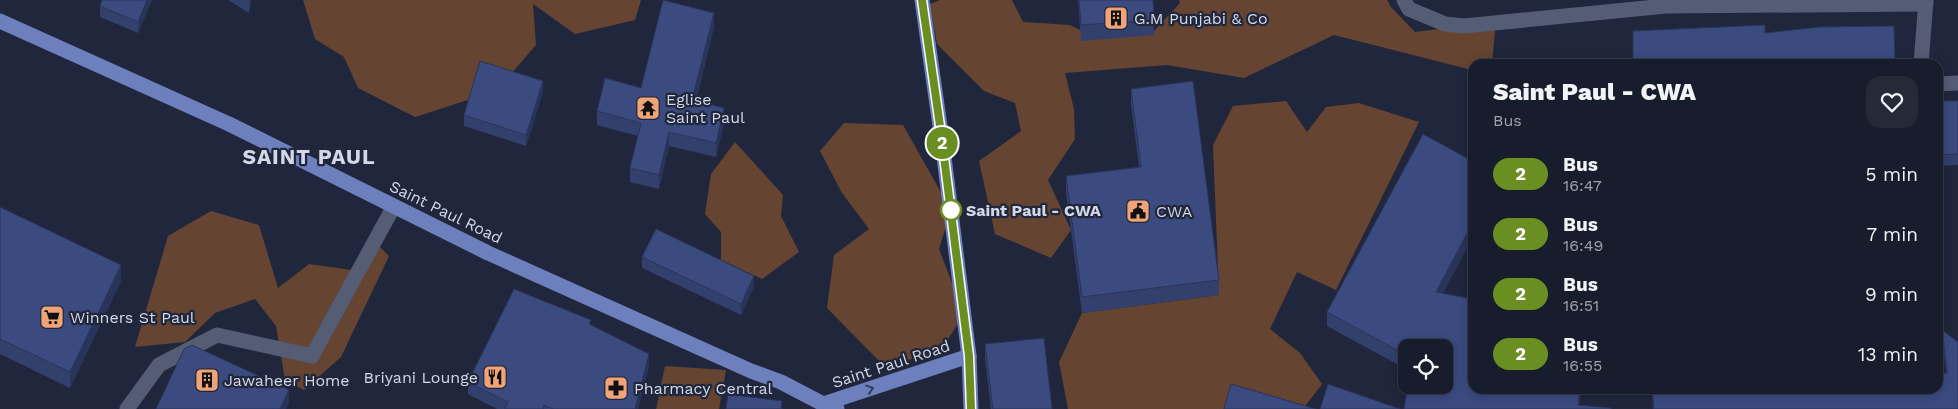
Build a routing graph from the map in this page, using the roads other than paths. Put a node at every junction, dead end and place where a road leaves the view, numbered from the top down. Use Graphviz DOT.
graph roads {
  1 [pos="922,0"];
  2 [pos="1404,0"];
  3 [pos="1926,2"];
  4 [pos="1666,3"];
  5 [pos="0,21"];
  6 [pos="1921,59"];
  7 [pos="1958,83"];
  8 [pos="1943,84"];
  9 [pos="394,206"];
  10 [pos="969,356"];
  11 [pos="830,407"];
  12 [pos="126,409"];
  13 [pos="972,409"];
  1 -- 10 [label="main road"];
  2 -- 4 [label="street"];
  3 -- 4 [label="street"];
  3 -- 6 [label="street"];
  5 -- 9 [label="main road, Saint Paul Road"];
  7 -- 8 [label="street"];
  9 -- 11 [label="main road, Saint Paul Road"];
  9 -- 12 [label="street"];
  11 -- 10 [label="main road, Saint Paul Road, one-way"];
  10 -- 13 [label="main road"];
}
